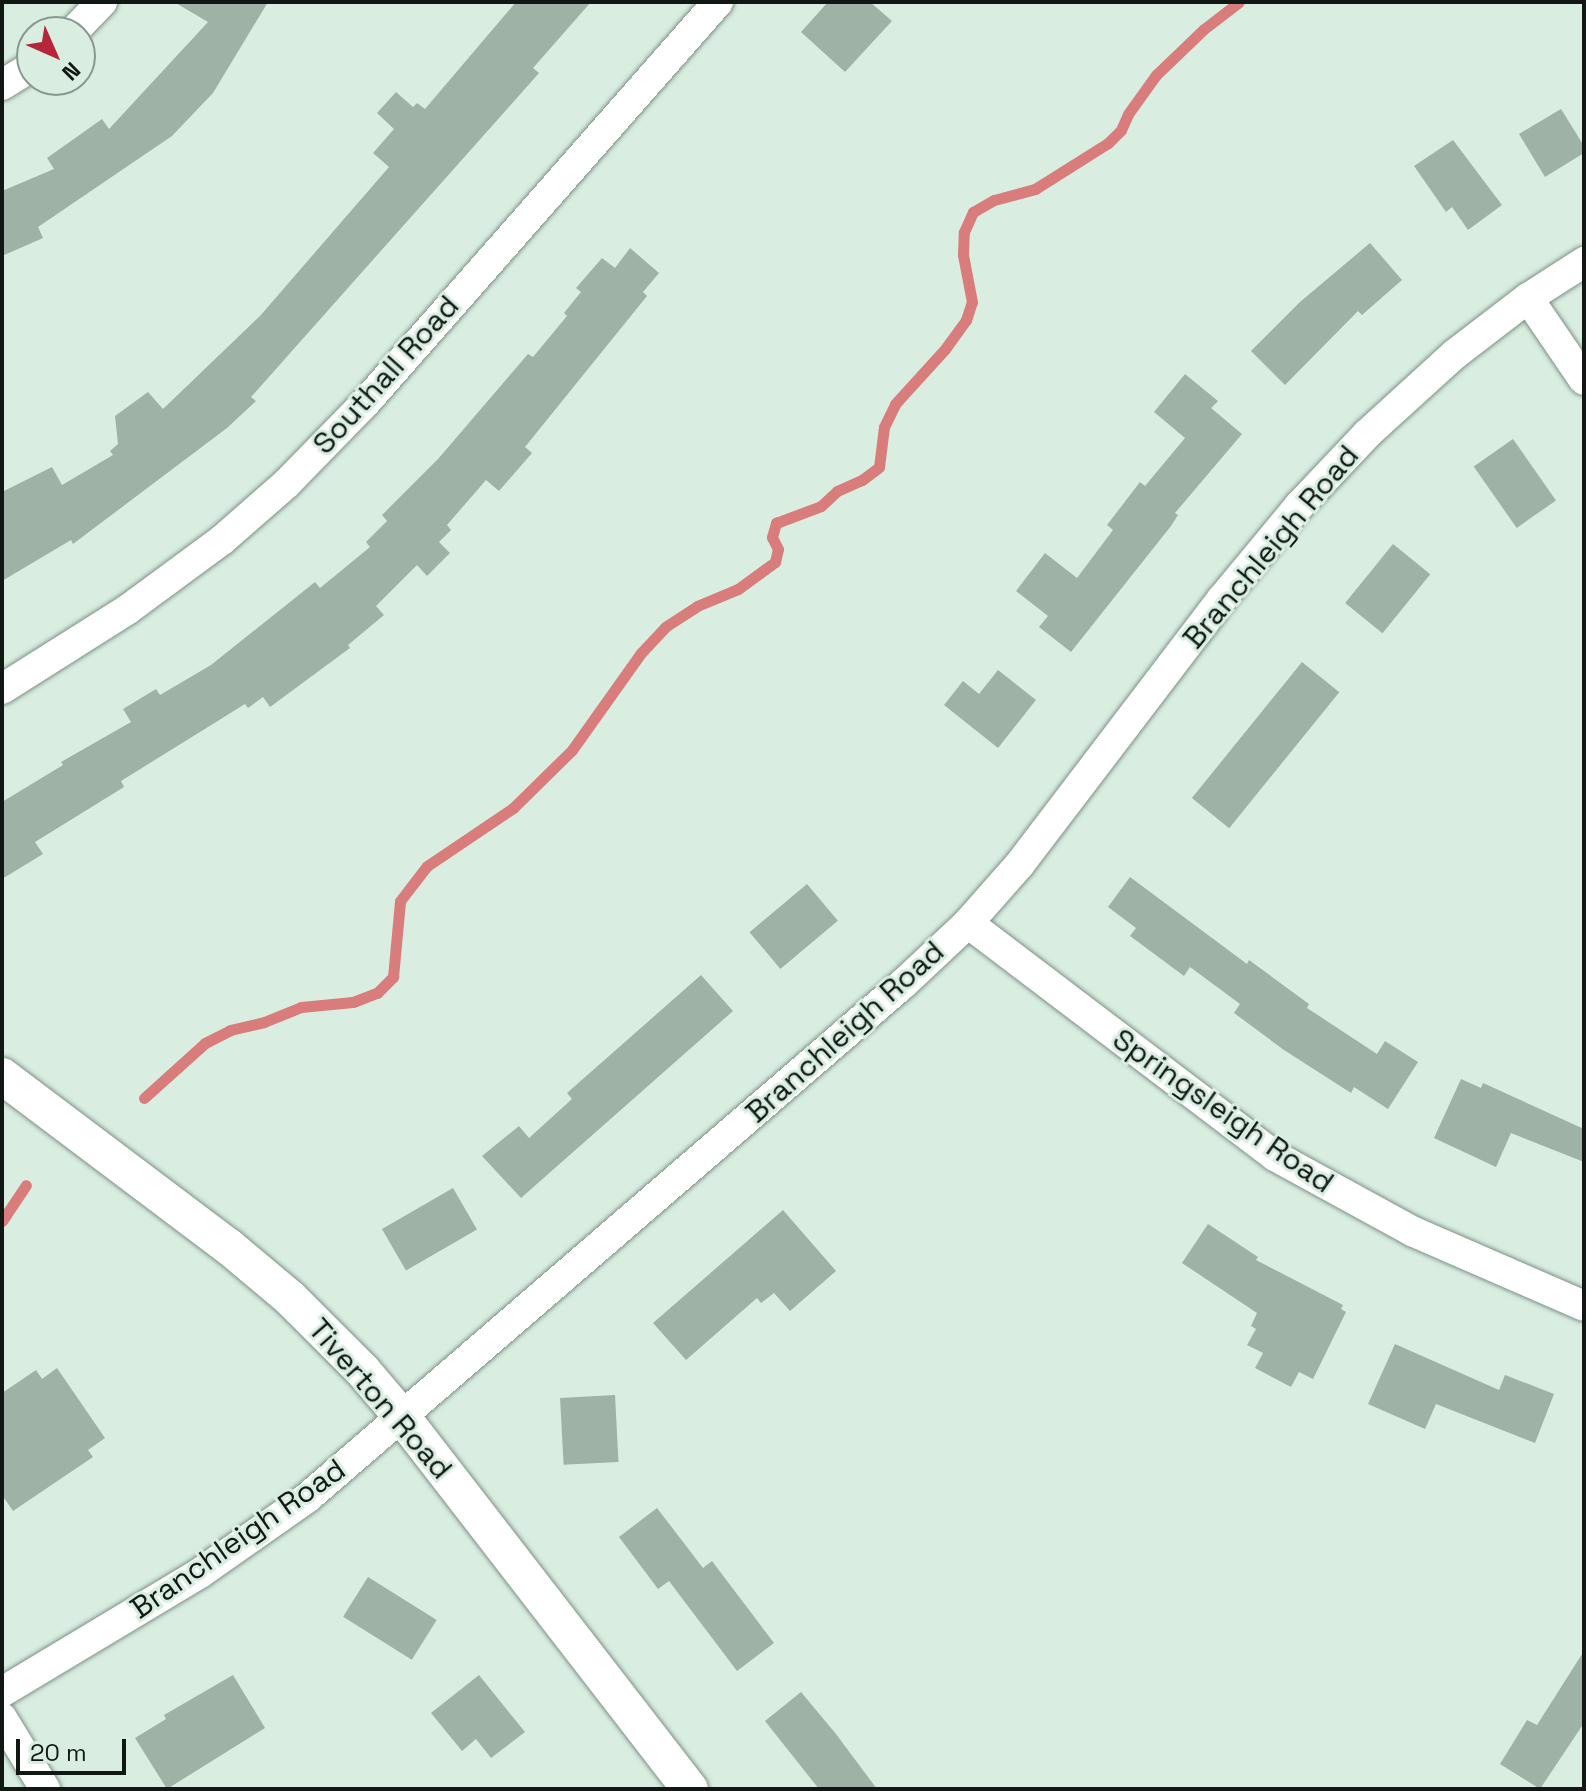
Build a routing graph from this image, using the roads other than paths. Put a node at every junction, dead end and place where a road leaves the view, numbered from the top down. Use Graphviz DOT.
graph roads {
  1 [pos="718,2"];
  2 [pos="1584,262"];
  3 [pos="1528,298"];
  4 [pos="1584,380"];
  5 [pos="2,689"];
  6 [pos="968,923"];
  7 [pos="2,1076"];
  8 [pos="1584,1306"];
  9 [pos="403,1418"];
  10 [pos="2,1692"];
  11 [pos="2,1718"];
  12 [pos="45,1789"];
  13 [pos="690,1789"];
  1 -- 5 [label="street, Southall Road"];
  2 -- 3 [label="street, Branchleigh Road"];
  3 -- 4 [label="street"];
  3 -- 6 [label="street, Branchleigh Road"];
  6 -- 8 [label="street, Springsleigh Road"];
  6 -- 9 [label="street, Branchleigh Road"];
  7 -- 9 [label="street, Tiverton Road"];
  9 -- 10 [label="street, Branchleigh Road"];
  9 -- 13 [label="street, Tiverton Road"];
  11 -- 12 [label="street"];
}
